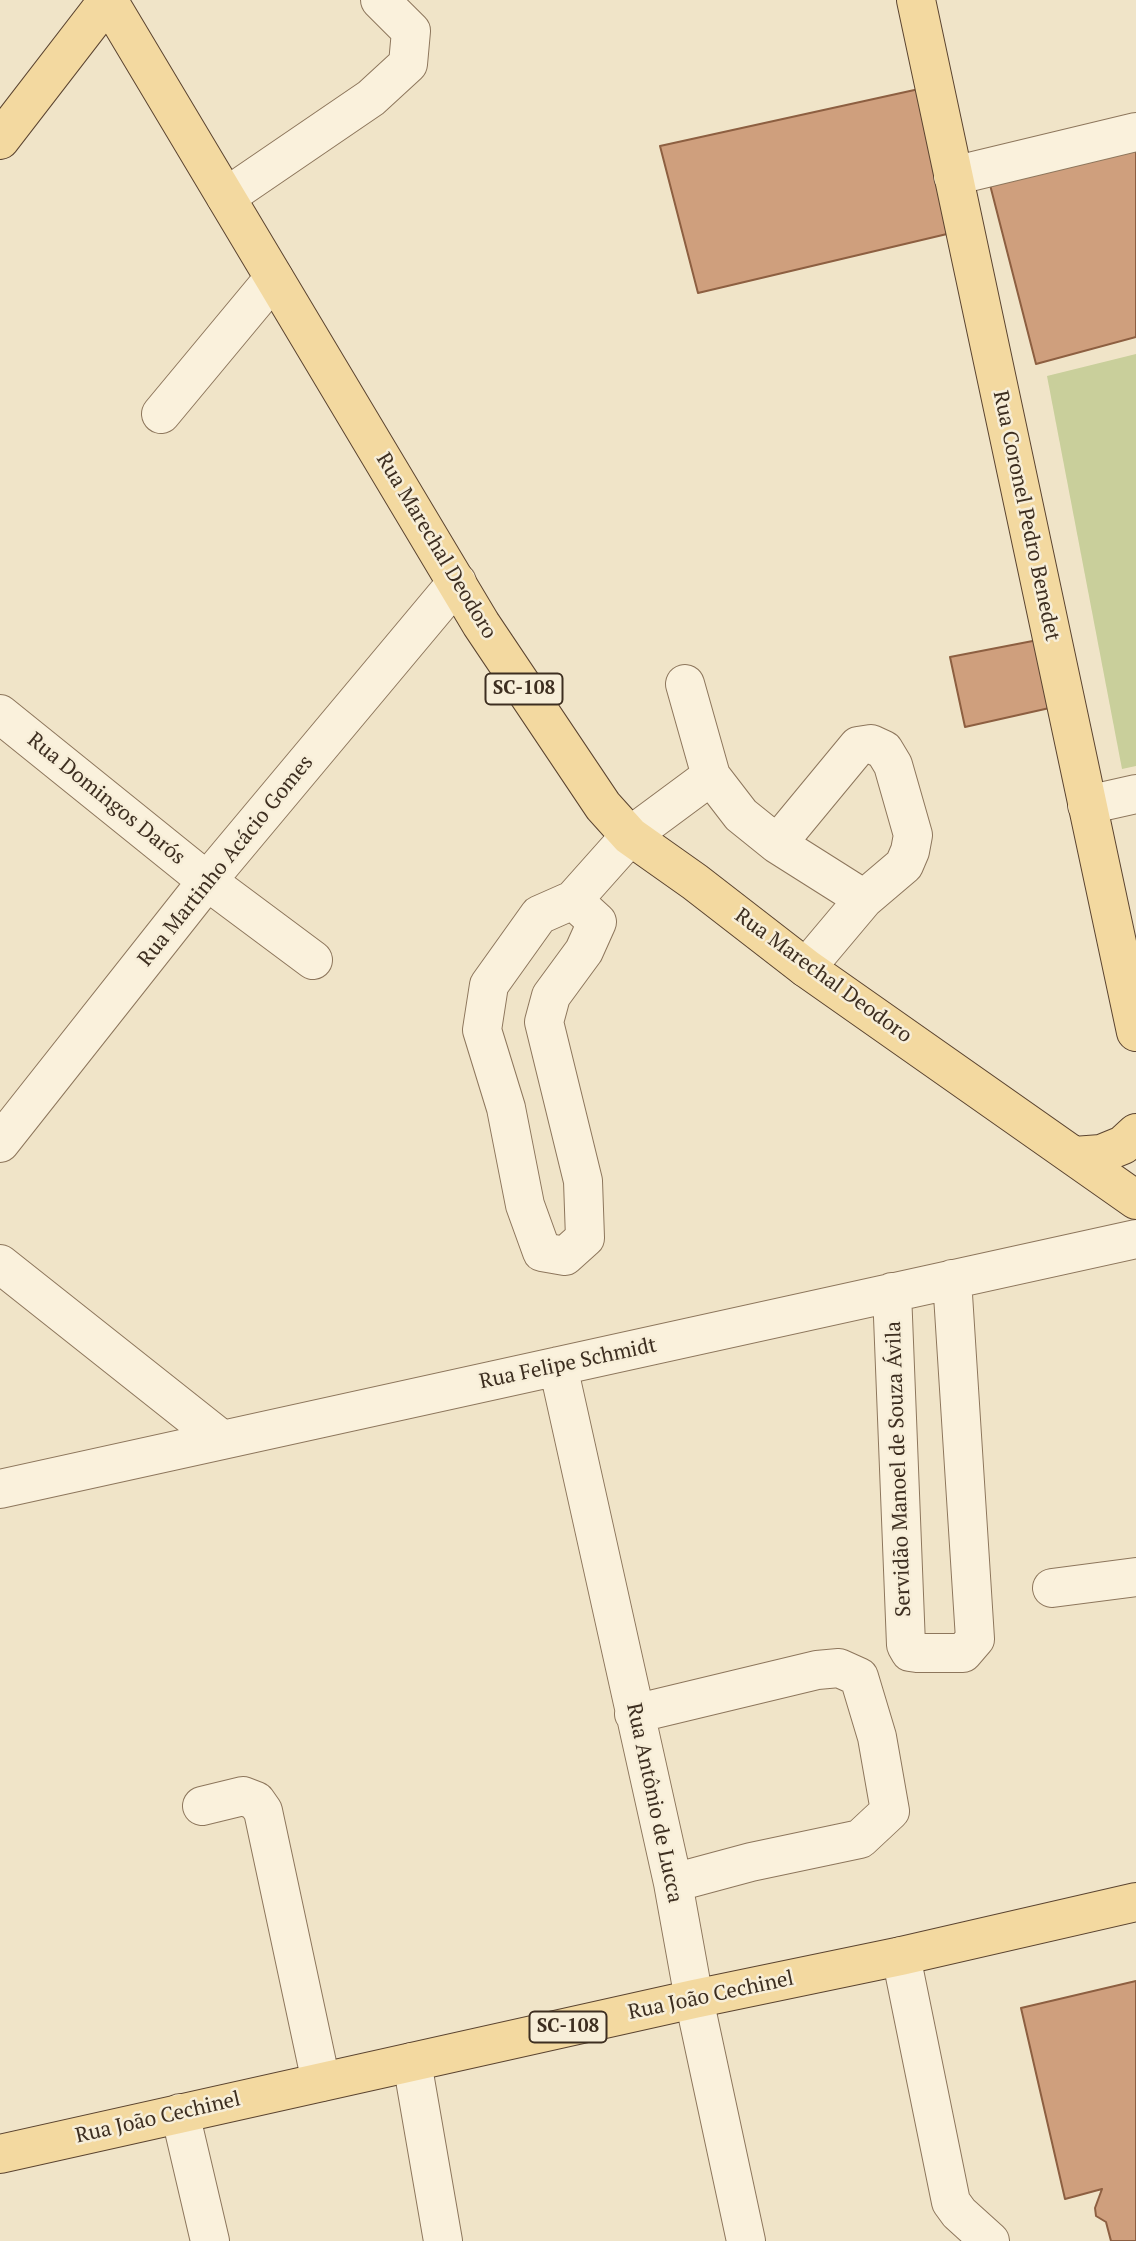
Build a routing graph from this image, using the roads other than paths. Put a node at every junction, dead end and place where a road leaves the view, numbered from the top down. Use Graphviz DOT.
graph roads {
  1 [pos="108,0"];
  2 [pos="380,0"];
  3 [pos="916,0"];
  4 [pos="1136,132"];
  5 [pos="0,140"];
  6 [pos="953,176"];
  7 [pos="226,197"];
  8 [pos="274,278"];
  9 [pos="161,414"];
  10 [pos="457,583"];
  11 [pos="685,684"];
  12 [pos="0,714"];
  13 [pos="711,776"];
  14 [pos="1136,794"];
  15 [pos="1087,805"];
  16 [pos="630,835"];
  17 [pos="777,844"];
  18 [pos="207,881"];
  19 [pos="573,900"];
  20 [pos="863,900"];
  21 [pos="313,960"];
  22 [pos="806,968"];
  23 [pos="1136,1032"];
  24 [pos="1136,1133"];
  25 [pos="0,1143"];
  26 [pos="1074,1156"];
  27 [pos="1136,1200"];
  28 [pos="1136,1239"];
  29 [pos="0,1264"];
  30 [pos="952,1279"];
  31 [pos="892,1292"];
  32 [pos="558,1366"];
  33 [pos="222,1440"];
  34 [pos="0,1489"];
  35 [pos="1136,1577"];
  36 [pos="1052,1588"];
  37 [pos="634,1714"];
  38 [pos="202,1806"];
  39 [pos="673,1883"];
  40 [pos="1136,1902"];
  41 [pos="901,1956"];
  42 [pos="694,1999"];
  43 [pos="412,2062"];
  44 [pos="321,2082"];
  45 [pos="180,2113"];
  46 [pos="0,2154"];
  47 [pos="210,2241"];
  48 [pos="443,2241"];
  49 [pos="746,2241"];
  50 [pos="990,2241"];
  1 -- 5 [label="main road"];
  1 -- 7 [label="main road, Rua Marechal Deodoro / SC-108"];
  2 -- 7 [label="street"];
  3 -- 6 [label="main road, Rua Coronel Pedro Benedet"];
  4 -- 6 [label="street"];
  6 -- 15 [label="main road, Rua Coronel Pedro Benedet"];
  7 -- 8 [label="main road, Rua Marechal Deodoro / SC-108"];
  8 -- 9 [label="street"];
  8 -- 10 [label="main road, Rua Marechal Deodoro / SC-108"];
  10 -- 16 [label="main road, Rua Marechal Deodoro / SC-108"];
  10 -- 18 [label="street, Rua Martinho Acácio Gomes"];
  11 -- 13 [label="street"];
  12 -- 18 [label="street, Rua Domingos Darós"];
  13 -- 16 [label="street"];
  13 -- 17 [label="street"];
  14 -- 15 [label="street"];
  15 -- 23 [label="main road, Rua Coronel Pedro Benedet"];
  16 -- 19 [label="street"];
  16 -- 22 [label="main road, Rua Marechal Deodoro / SC-108"];
  17 -- 20 [label="street"];
  17 -- 20 [label="street"];
  18 -- 21 [label="street, Rua Domingos Darós"];
  18 -- 25 [label="street, Rua Martinho Acácio Gomes"];
  19 -- 19 [label="street"];
  20 -- 22 [label="street"];
  22 -- 26 [label="main road, Rua Marechal Deodoro / SC-108"];
  24 -- 26 [label="main road"];
  26 -- 27 [label="main road, Rua Marechal Deodoro / SC-108"];
  28 -- 30 [label="street, Rua Felipe Schmidt"];
  29 -- 33 [label="street"];
  30 -- 31 [label="street, Rua Felipe Schmidt"];
  30 -- 31 [label="street, Servidão Manoel de Souza Ávila"];
  31 -- 32 [label="street, Rua Felipe Schmidt"];
  32 -- 33 [label="street, Rua Felipe Schmidt"];
  32 -- 37 [label="street, Rua Antônio de Lucca"];
  33 -- 34 [label="street, Rua Felipe Schmidt"];
  35 -- 36 [label="street"];
  37 -- 39 [label="street, Rua Antônio de Lucca"];
  37 -- 39 [label="street"];
  38 -- 44 [label="street"];
  39 -- 42 [label="street, Rua Antônio de Lucca"];
  40 -- 41 [label="main road, Rua João Cechinel / SC-108"];
  41 -- 42 [label="main road, Rua João Cechinel / SC-108"];
  41 -- 50 [label="street"];
  42 -- 43 [label="main road, Rua João Cechinel / SC-108"];
  42 -- 49 [label="street, Rua Antônio de Lucca"];
  43 -- 44 [label="main road, Rua João Cechinel / SC-108"];
  43 -- 48 [label="street"];
  44 -- 45 [label="main road, Rua João Cechinel / SC-108"];
  45 -- 46 [label="main road, Rua João Cechinel / SC-108"];
  45 -- 47 [label="street"];
}
